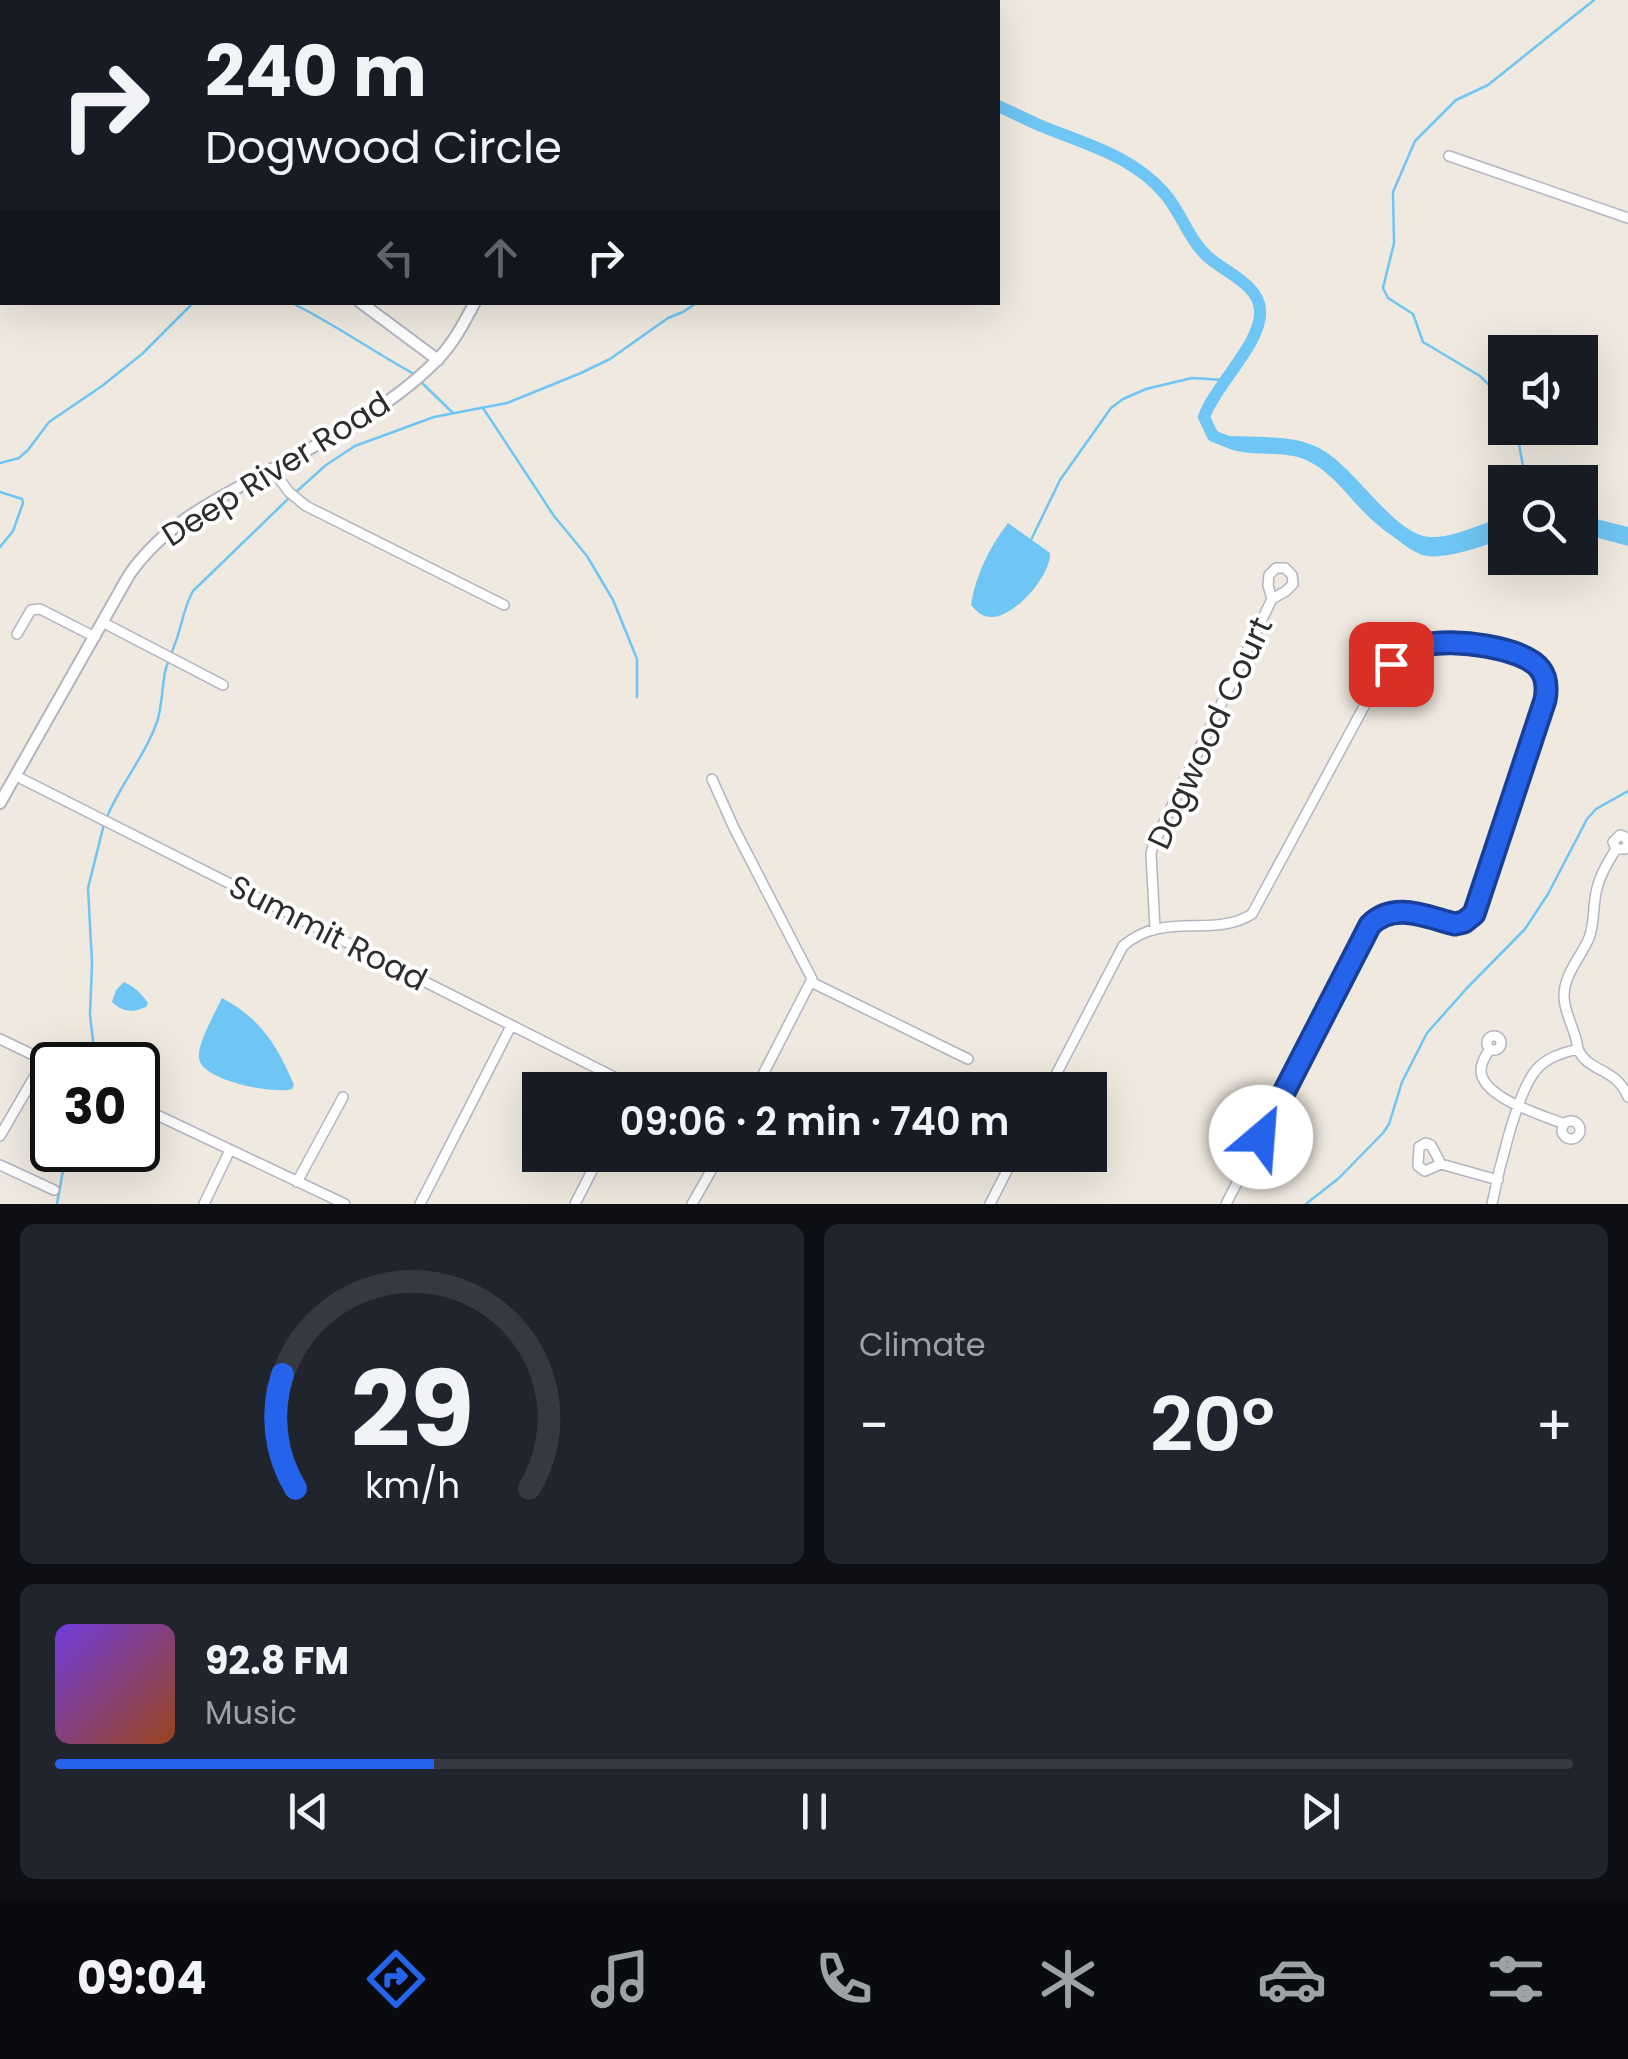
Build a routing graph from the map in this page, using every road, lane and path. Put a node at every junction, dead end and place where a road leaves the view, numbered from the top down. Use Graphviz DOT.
graph roads {
  1 [pos="1449,156"];
  2 [pos="1628,218"];
  3 [pos="364,305"];
  4 [pos="473,305"];
  5 [pos="438,360"];
  6 [pos="272,469"];
  7 [pos="1272,599"];
  8 [pos="504,605"];
  9 [pos="102,622"];
  10 [pos="17,634"];
  11 [pos="94,636"];
  12 [pos="222,685"];
  13 [pos="16,776"];
  14 [pos="712,779"];
  15 [pos="0,803"];
  16 [pos="1628,843"];
  17 [pos="1156,928"];
  18 [pos="811,982"];
  19 [pos="511,1026"];
  20 [pos="0,1039"];
  21 [pos="1490,1048"];
  22 [pos="1578,1049"];
  23 [pos="30,1054"];
  24 [pos="968,1059"];
  25 [pos="602,1072"];
  26 [pos="764,1072"];
  27 [pos="1057,1072"];
  28 [pos="30,1091"];
  29 [pos="343,1097"];
  30 [pos="1628,1097"];
  31 [pos="1519,1105"];
  32 [pos="160,1117"];
  33 [pos="1564,1124"];
  34 [pos="0,1136"];
  35 [pos="230,1150"];
  36 [pos="1441,1164"];
  37 [pos="0,1165"];
  38 [pos="591,1172"];
  39 [pos="710,1172"];
  40 [pos="1006,1172"];
  41 [pos="1498,1180"];
  42 [pos="297,1182"];
  43 [pos="54,1190"];
  44 [pos="204,1204"];
  45 [pos="345,1204"];
  46 [pos="420,1204"];
  47 [pos="575,1204"];
  48 [pos="692,1204"];
  49 [pos="990,1204"];
  50 [pos="1226,1204"];
  51 [pos="1492,1204"];
  1 -- 2 [label="street"];
  3 -- 5 [label="street"];
  4 -- 5 [label="street, Deep River Road"];
  5 -- 6 [label="street, Deep River Road"];
  6 -- 8 [label="street"];
  6 -- 9 [label="street, Deep River Road"];
  7 -- 17 [label="street, Dogwood Court"];
  9 -- 11 [label="street, Deep River Road"];
  9 -- 12 [label="street"];
  10 -- 11 [label="street"];
  11 -- 13 [label="street, Deep River Road"];
  13 -- 15 [label="street, Deep River Road"];
  13 -- 19 [label="street, Summit Road"];
  14 -- 18 [label="street"];
  16 -- 22 [label="street"];
  17 -- 27 [label="street"];
  17 -- 50 [label="street"];
  18 -- 24 [label="street"];
  18 -- 26 [label="street"];
  19 -- 25 [label="street, Summit Road"];
  19 -- 46 [label="street"];
  20 -- 23 [label="street"];
  21 -- 31 [label="street"];
  22 -- 30 [label="street"];
  22 -- 31 [label="street"];
  28 -- 34 [label="street"];
  29 -- 42 [label="street"];
  31 -- 33 [label="street"];
  31 -- 41 [label="street"];
  32 -- 35 [label="street"];
  35 -- 42 [label="street"];
  35 -- 44 [label="street"];
  36 -- 41 [label="street"];
  37 -- 43 [label="street"];
  38 -- 47 [label="street"];
  39 -- 48 [label="street"];
  40 -- 49 [label="street"];
  41 -- 51 [label="street"];
  42 -- 45 [label="street"];
}
